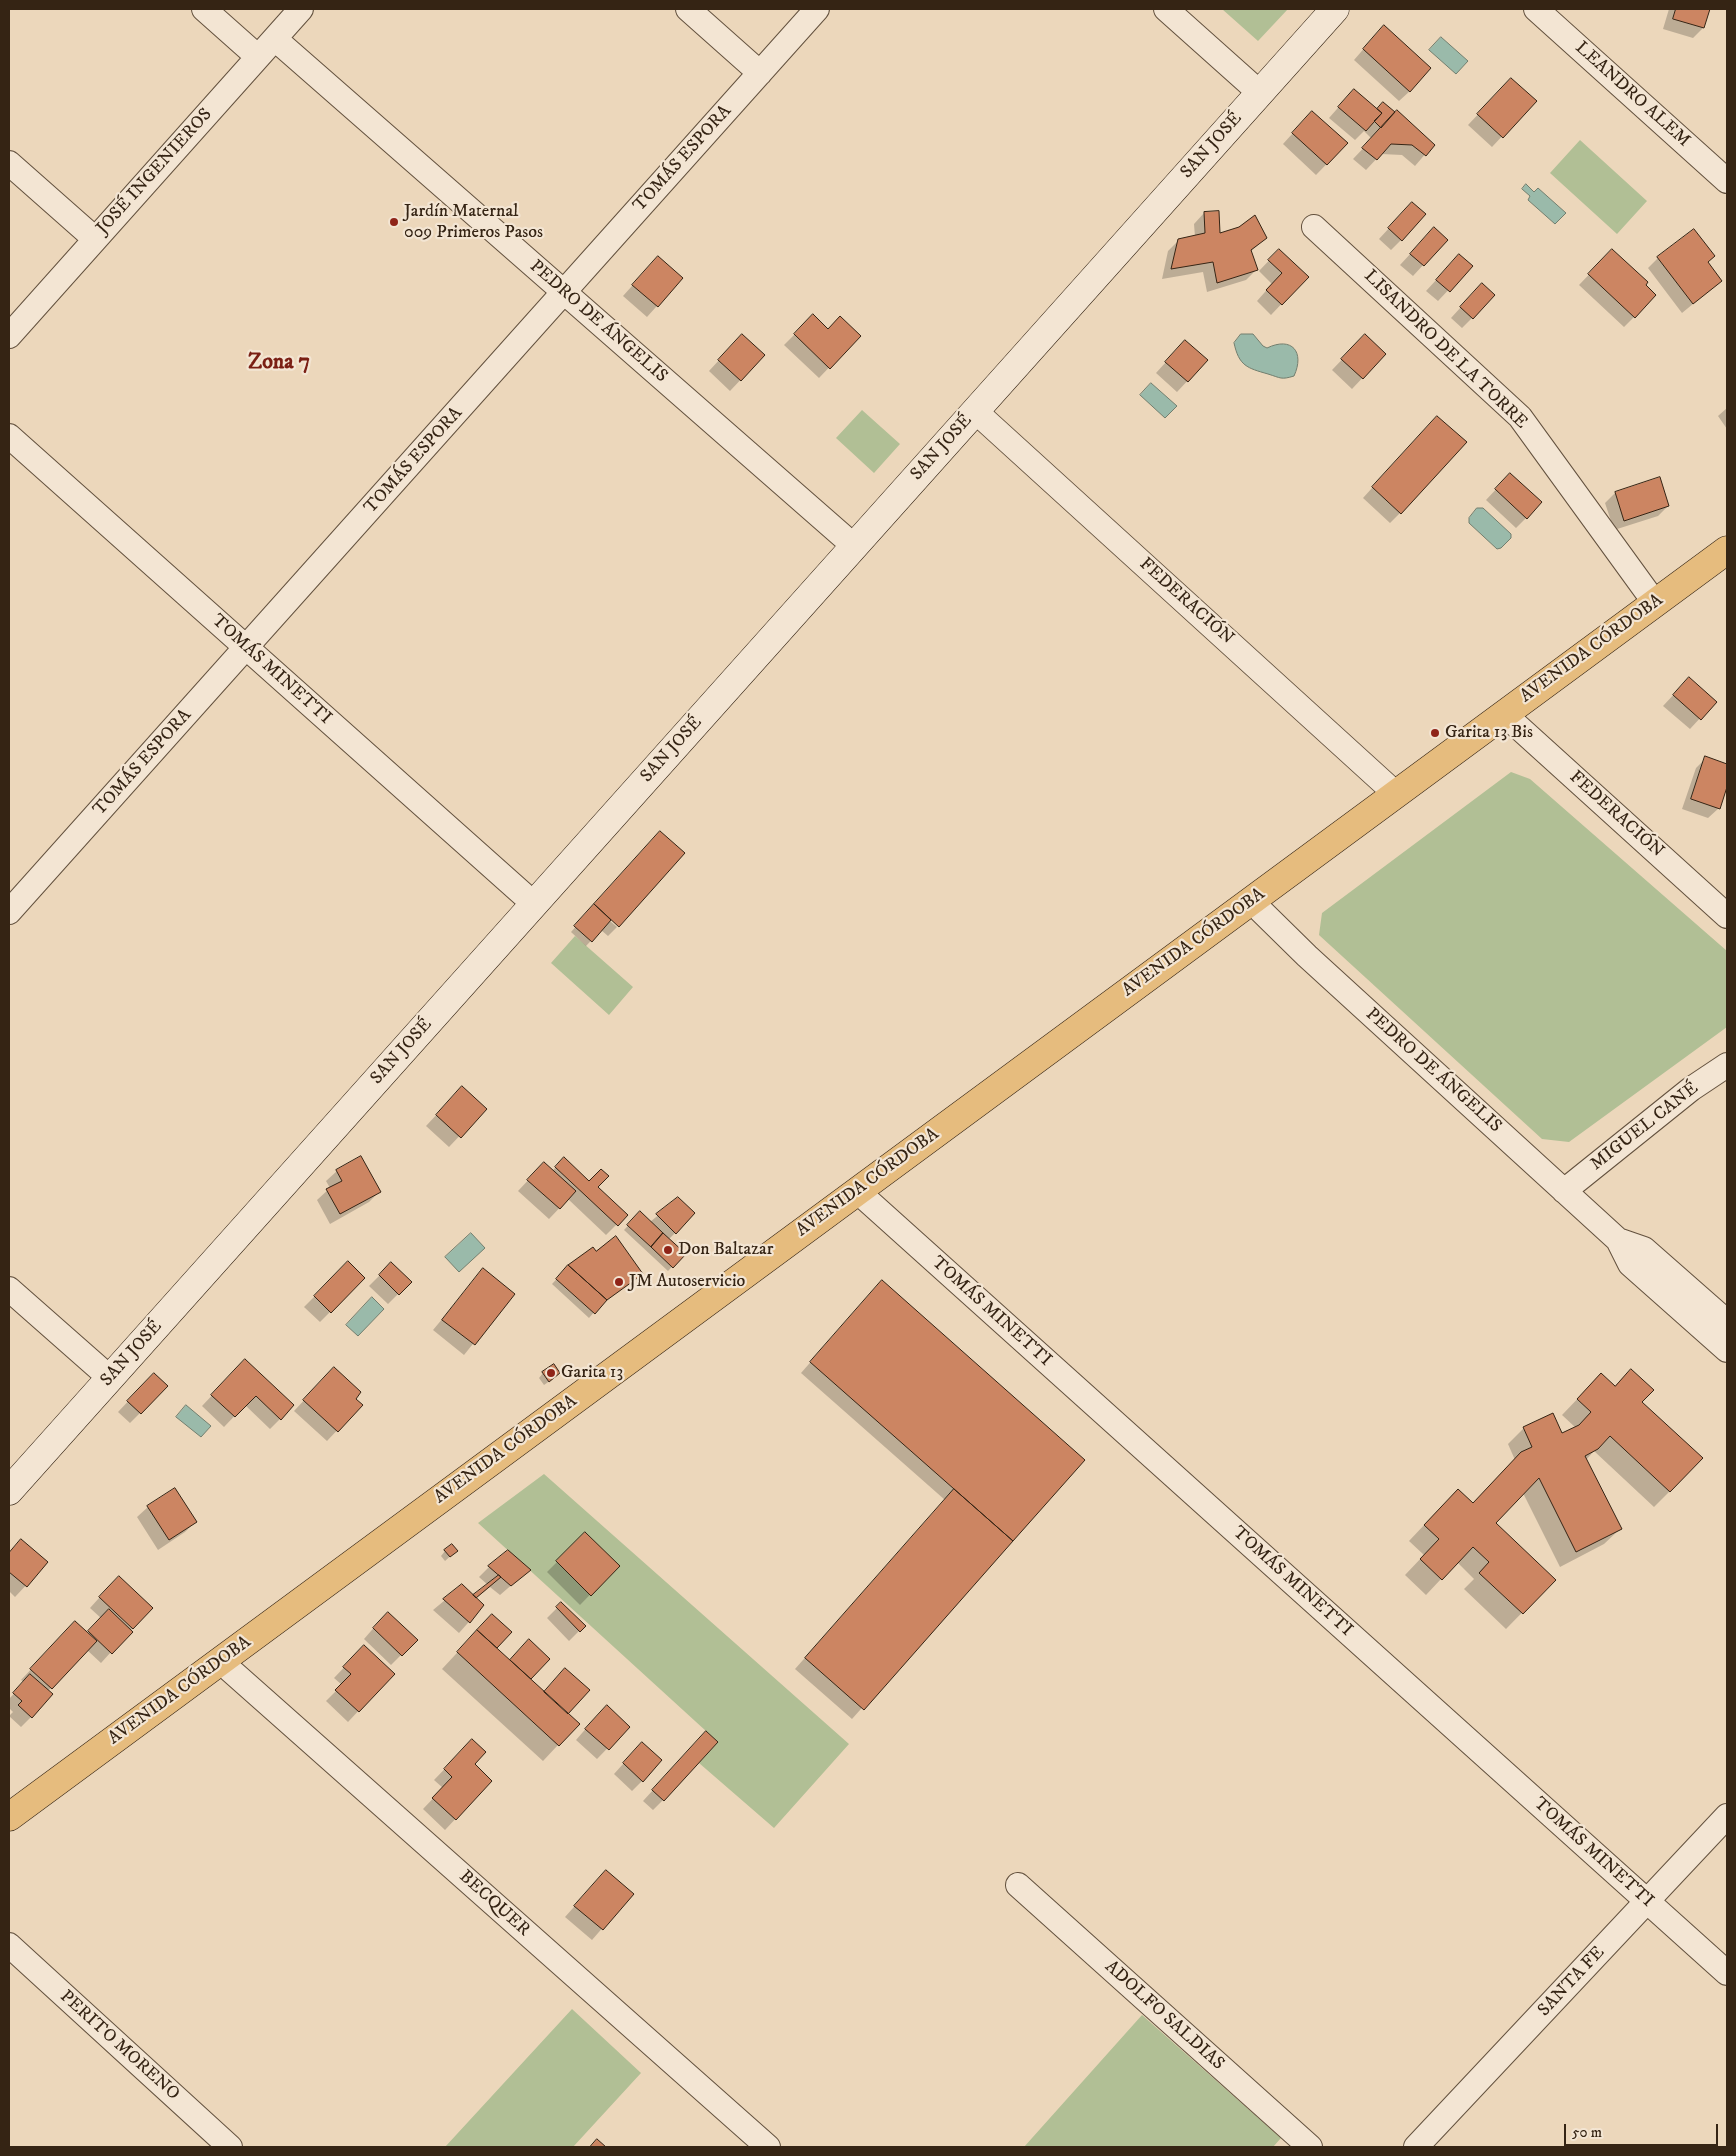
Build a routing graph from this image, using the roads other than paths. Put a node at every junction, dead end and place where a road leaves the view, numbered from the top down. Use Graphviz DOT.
graph roads {
  1 [pos="204,9"];
  2 [pos="301,9"];
  3 [pos="688,9"];
  4 [pos="817,9"];
  5 [pos="1166,9"];
  6 [pos="1335,9"];
  7 [pos="1536,9"];
  8 [pos="275,39"];
  9 [pos="258,57"];
  10 [pos="760,73"];
  11 [pos="1260,93"];
  12 [pos="9,163"];
  13 [pos="1727,181"];
  14 [pos="1314,227"];
  15 [pos="95,240"];
  16 [pos="565,293"];
  17 [pos="9,336"];
  18 [pos="975,411"];
  19 [pos="9,436"];
  20 [pos="854,546"];
  21 [pos="1727,550"];
  22 [pos="1655,603"];
  23 [pos="246,647"];
  24 [pos="1504,714"];
  25 [pos="1396,794"];
  26 [pos="1250,901"];
  27 [pos="534,904"];
  28 [pos="9,912"];
  29 [pos="1727,916"];
  30 [pos="1727,1065"];
  31 [pos="857,1191"];
  32 [pos="1564,1191"];
  33 [pos="1618,1240"];
  34 [pos="9,1290"];
  35 [pos="1727,1322"];
  36 [pos="1727,1350"];
  37 [pos="110,1378"];
  38 [pos="9,1491"];
  39 [pos="220,1661"];
  40 [pos="1727,1816"];
  41 [pos="9,1817"];
  42 [pos="1018,1885"];
  43 [pos="1647,1902"];
  44 [pos="9,1945"];
  45 [pos="1727,1973"];
  46 [pos="230,2147"];
  47 [pos="768,2147"];
  48 [pos="1310,2147"];
  49 [pos="1416,2147"];
  1 -- 9 [label="street"];
  2 -- 8 [label="street, JOSÉ INGENIEROS"];
  3 -- 10 [label="street"];
  4 -- 10 [label="street, TOMÁS ESPORA"];
  5 -- 11 [label="street"];
  6 -- 11 [label="street, SAN JOSÉ"];
  7 -- 13 [label="street, LEANDRO ALEM"];
  8 -- 9 [label="street, JOSÉ INGENIEROS"];
  8 -- 16 [label="street, PEDRO DE ÁNGELIS"];
  9 -- 15 [label="street, JOSÉ INGENIEROS"];
  10 -- 16 [label="street, TOMÁS ESPORA"];
  11 -- 18 [label="street, SAN JOSÉ"];
  12 -- 15 [label="street"];
  14 -- 22 [label="street, LISANDRO DE LA TORRE"];
  15 -- 17 [label="street, JOSÉ INGENIEROS"];
  16 -- 20 [label="street, PEDRO DE ÁNGELIS"];
  16 -- 23 [label="street, TOMÁS ESPORA"];
  18 -- 20 [label="street, SAN JOSÉ"];
  18 -- 25 [label="street, FEDERACIÓN"];
  19 -- 23 [label="street, TOMÁS MINETTI"];
  20 -- 27 [label="street, SAN JOSÉ"];
  21 -- 22 [label="main road, AVENIDA CÓRDOBA"];
  22 -- 24 [label="main road, AVENIDA CÓRDOBA"];
  23 -- 27 [label="street, TOMÁS MINETTI"];
  23 -- 28 [label="street, TOMÁS ESPORA"];
  24 -- 25 [label="main road, AVENIDA CÓRDOBA"];
  24 -- 29 [label="street, FEDERACIÓN"];
  25 -- 26 [label="main road, AVENIDA CÓRDOBA"];
  26 -- 31 [label="main road, AVENIDA CÓRDOBA"];
  26 -- 32 [label="street, PEDRO DE ÁNGELIS"];
  27 -- 37 [label="street, SAN JOSÉ"];
  30 -- 32 [label="street, MIGUEL CANÉ"];
  31 -- 39 [label="main road, AVENIDA CÓRDOBA"];
  31 -- 43 [label="street, TOMÁS MINETTI"];
  32 -- 33 [label="street, PEDRO DE ÁNGELIS"];
  33 -- 35 [label="street, PEDRO DE ÁNGELIS"];
  33 -- 36 [label="street, PEDRO DE ÁNGELIS"];
  34 -- 37 [label="street"];
  37 -- 38 [label="street, SAN JOSÉ"];
  39 -- 41 [label="main road, AVENIDA CÓRDOBA"];
  39 -- 47 [label="street, BECQUER"];
  40 -- 43 [label="street, SANTA FE"];
  42 -- 48 [label="street, ADOLFO SALDIAS"];
  43 -- 45 [label="street, TOMÁS MINETTI"];
  43 -- 49 [label="street, SANTA FE"];
  44 -- 46 [label="street, PERITO MORENO"];
}
